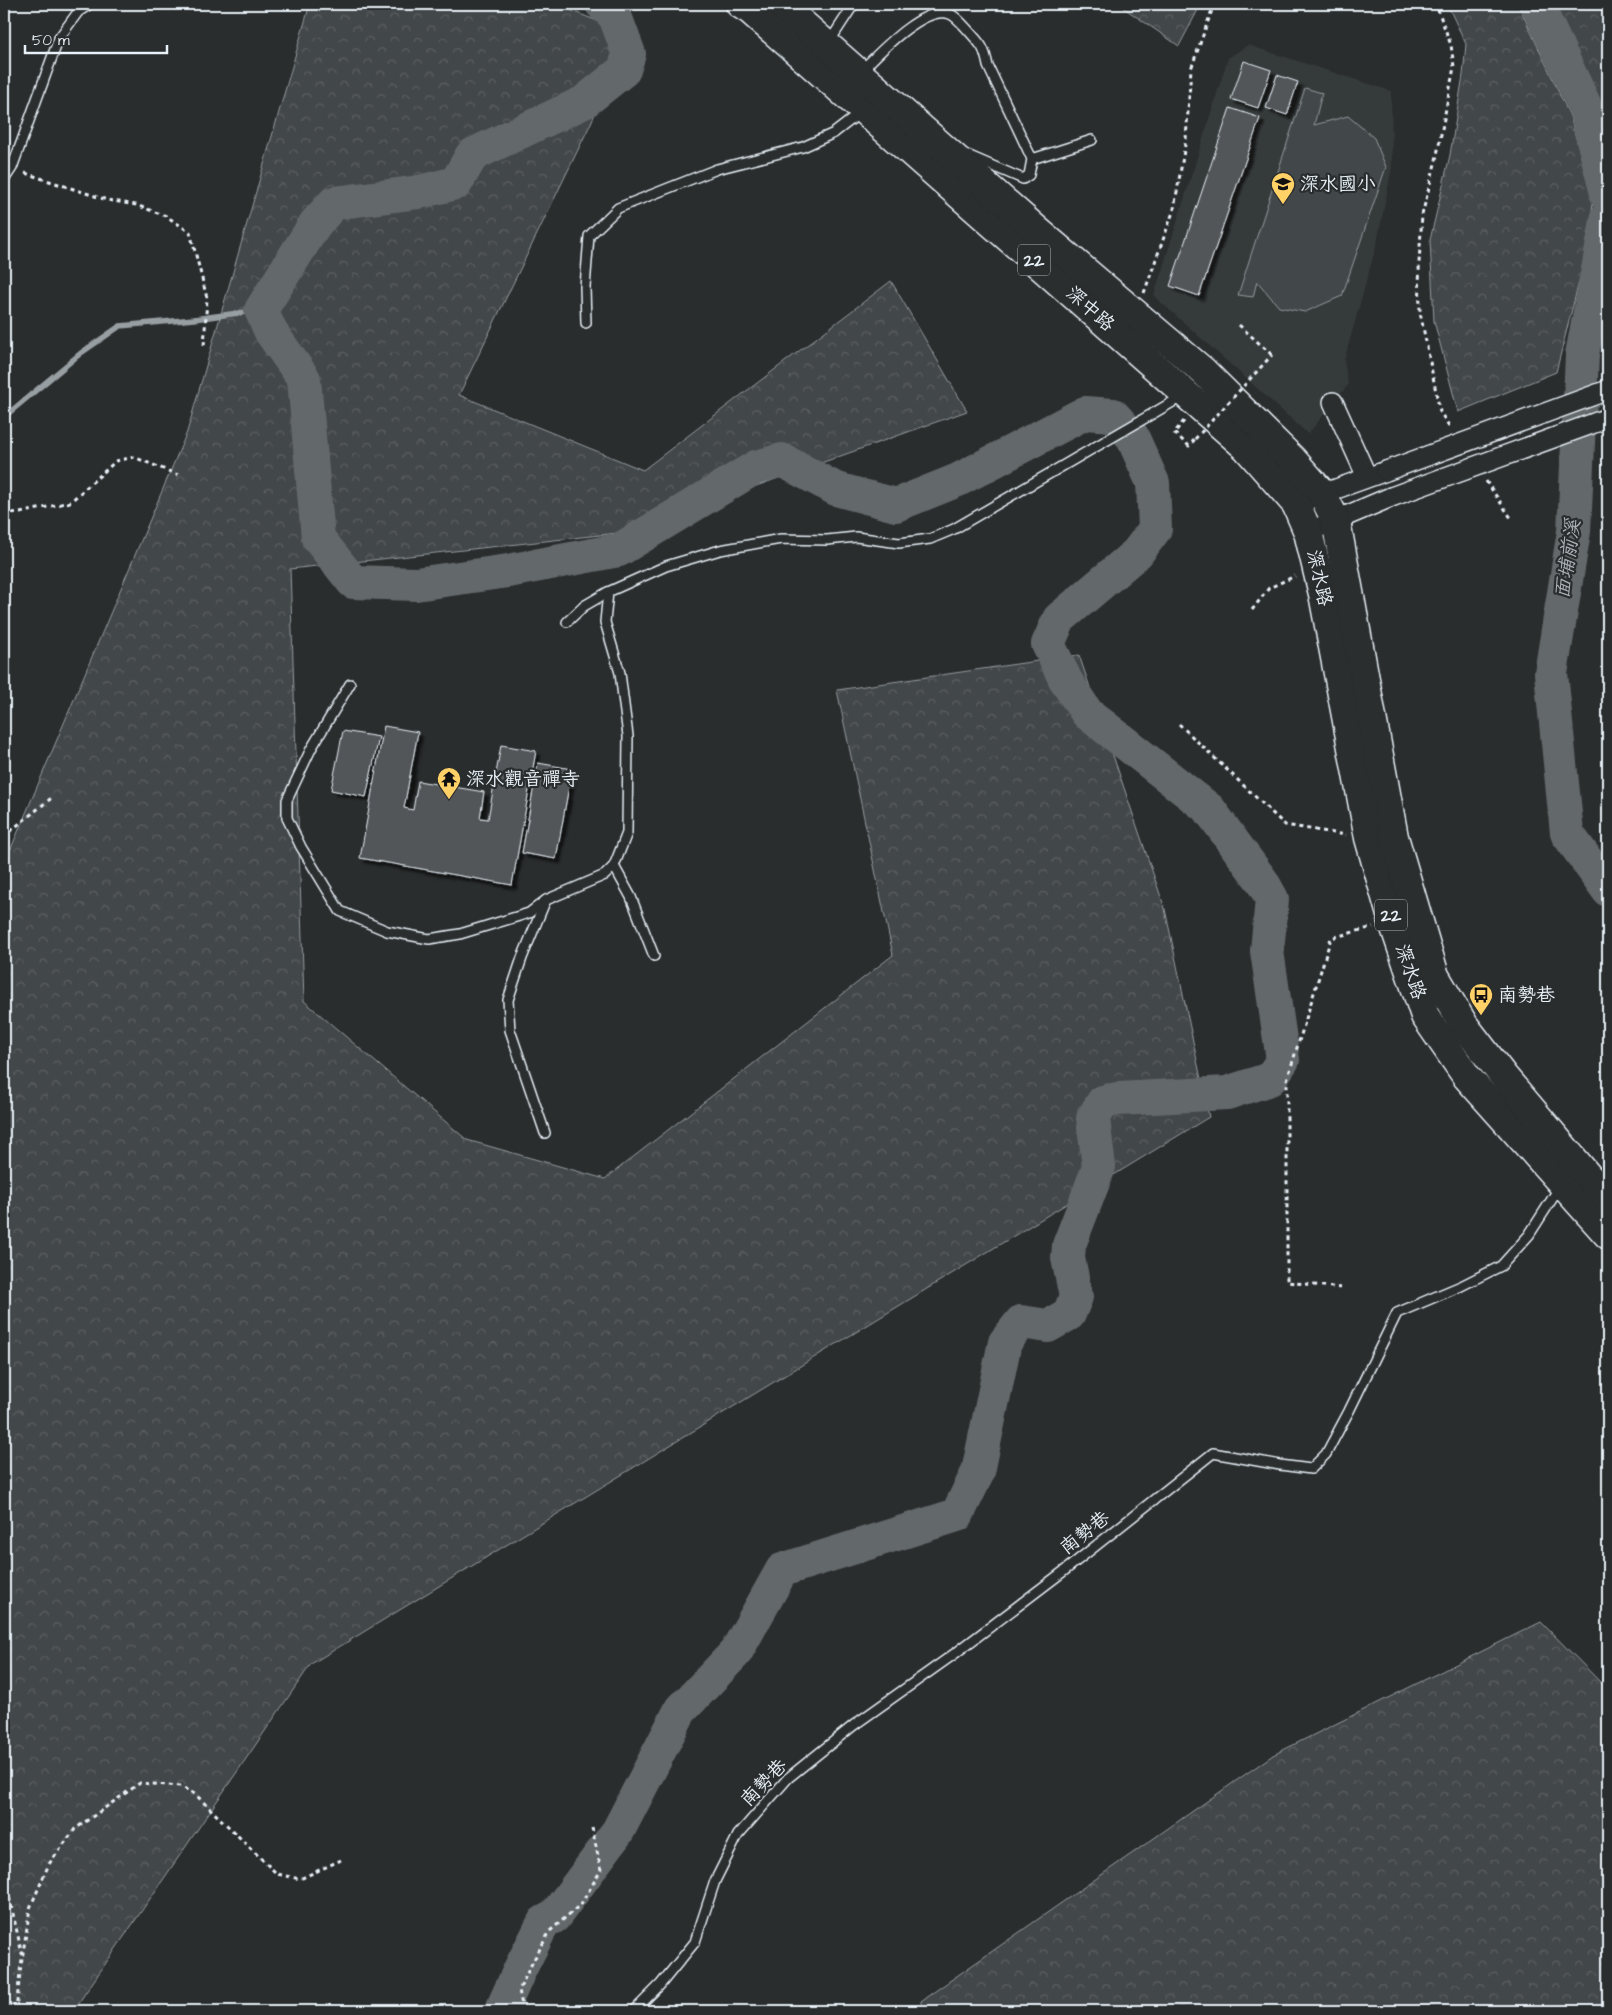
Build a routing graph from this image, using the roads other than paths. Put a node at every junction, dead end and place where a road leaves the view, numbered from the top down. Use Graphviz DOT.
graph roads {
  1 [pos="90,4"];
  2 [pos="740,4"];
  3 [pos="780,4"];
  4 [pos="854,4"];
  5 [pos="828,44"];
  6 [pos="859,73"];
  7 [pos="871,101"];
  8 [pos="934,140"];
  9 [pos="1092,140"];
  10 [pos="1032,159"];
  11 [pos="4,180"];
  12 [pos="586,322"];
  13 [pos="1193,390"];
  14 [pos="1608,390"];
  15 [pos="1333,402"];
  16 [pos="1608,418"];
  17 [pos="1367,477"];
  18 [pos="1322,493"];
  19 [pos="1296,504"];
  20 [pos="1336,521"];
  21 [pos="1308,532"];
  22 [pos="608,592"];
  23 [pos="567,622"];
  24 [pos="350,684"];
  25 [pos="614,866"];
  26 [pos="546,900"];
  27 [pos="654,956"];
  28 [pos="545,1133"];
  29 [pos="1571,1174"];
  30 [pos="1608,1200"];
  31 [pos="1608,1235"];
  32 [pos="634,2011"];
  1 -- 11 [label="lane"];
  2 -- 7 [label="main road, 深中路 / 22"];
  3 -- 5 [label="main road, 深中路 / 22"];
  4 -- 5 [label="lane"];
  5 -- 6 [label="main road, 深中路 / 22"];
  6 -- 7 [label="main road, 深中路 / 22"];
  6 -- 10 [label="lane"];
  7 -- 8 [label="main road, 深中路 / 22"];
  7 -- 12 [label="lane"];
  7 -- 13 [label="main road, 深中路 / 22"];
  8 -- 10 [label="lane"];
  8 -- 13 [label="main road, 深中路 / 22"];
  9 -- 10 [label="lane"];
  13 -- 18 [label="main road, 深中路 / 22"];
  13 -- 19 [label="main road, 深中路 / 22"];
  13 -- 22 [label="lane"];
  14 -- 17 [label="street, bridge"];
  15 -- 17 [label="street"];
  16 -- 20 [label="street, bridge"];
  17 -- 18 [label="street"];
  18 -- 19 [label="street"];
  18 -- 20 [label="main road, 深水路 / 22"];
  19 -- 21 [label="main road, 深中路 / 22"];
  20 -- 21 [label="street"];
  20 -- 29 [label="main road, 深水路 / 22"];
  21 -- 29 [label="main road, 深水路 / 22"];
  22 -- 23 [label="lane"];
  22 -- 25 [label="lane"];
  24 -- 26 [label="lane"];
  25 -- 26 [label="lane"];
  25 -- 27 [label="lane"];
  26 -- 28 [label="lane"];
  29 -- 30 [label="main road, 深水路 / 22"];
  29 -- 31 [label="main road, 深水路 / 22"];
  29 -- 32 [label="lane, 南勢巷"];
}
